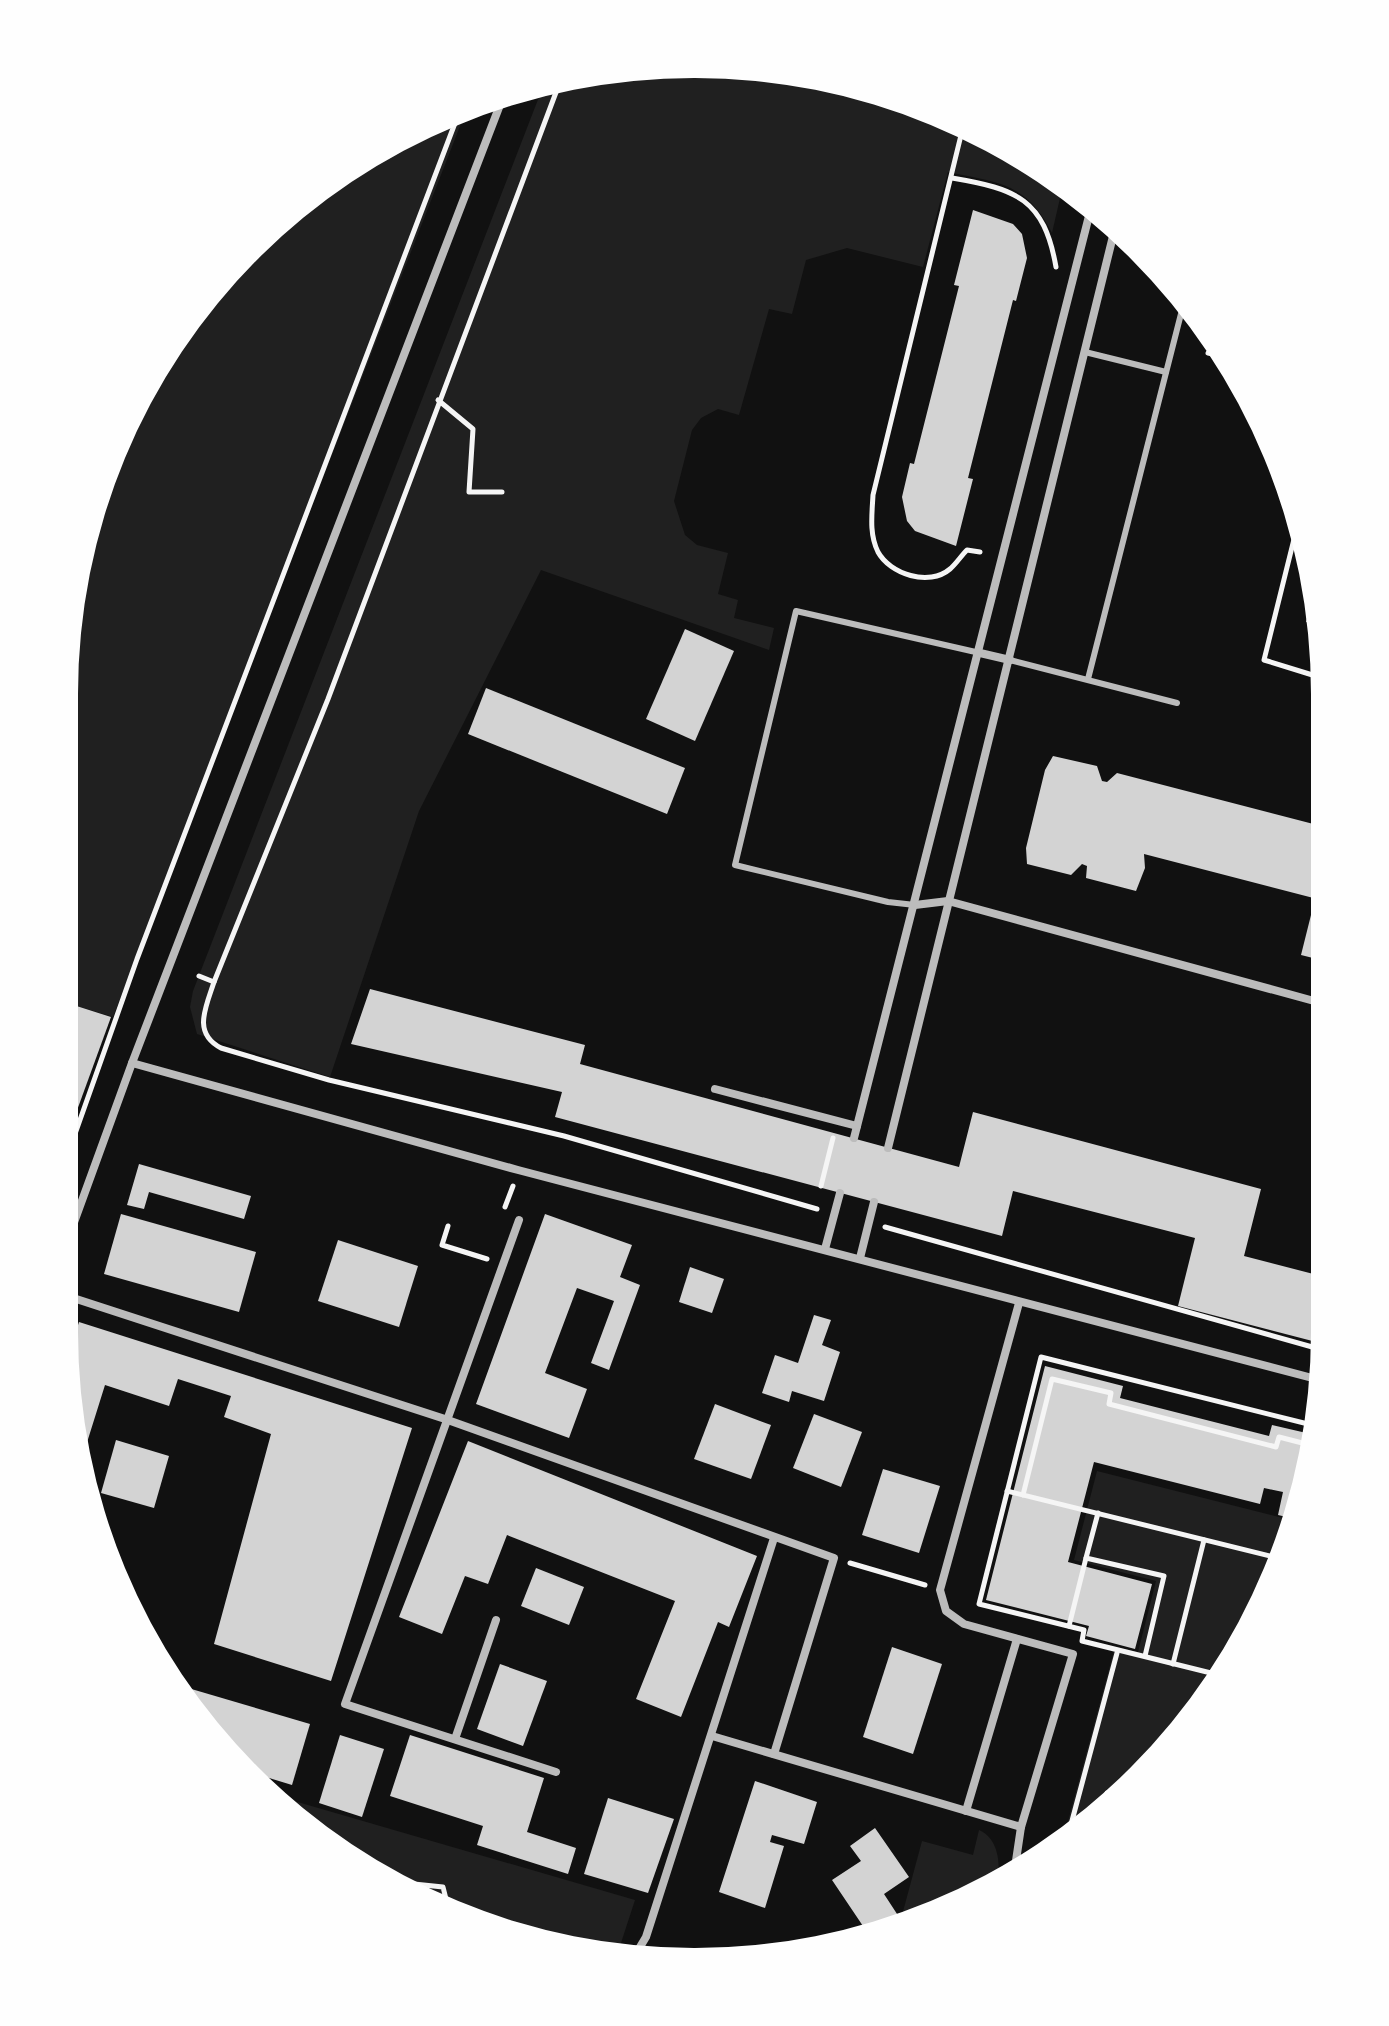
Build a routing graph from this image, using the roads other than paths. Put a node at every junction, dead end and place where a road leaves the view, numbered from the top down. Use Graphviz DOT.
graph roads {
  1 [pos="498,110"];
  2 [pos="1088,220"];
  3 [pos="1112,241"];
  4 [pos="1181,315"];
  5 [pos="1085,352"];
  6 [pos="1166,372"];
  7 [pos="980,653"];
  8 [pos="1010,660"];
  9 [pos="1088,679"];
  10 [pos="1177,703"];
  11 [pos="948,901"];
  12 [pos="915,905"];
  13 [pos="1311,1000"];
  14 [pos="132,1063"];
  15 [pos="715,1089"];
  16 [pos="857,1126"];
  17 [pos="854,1138"];
  18 [pos="888,1148"];
  19 [pos="840,1193"];
  20 [pos="874,1202"];
  21 [pos="78,1212"];
  22 [pos="519,1220"];
  23 [pos="825,1249"];
  24 [pos="860,1258"];
  25 [pos="78,1300"];
  26 [pos="1019,1303"];
  27 [pos="1309,1377"];
  28 [pos="445,1419"];
  29 [pos="774,1538"];
  30 [pos="496,1620"];
  31 [pos="1017,1639"];
  32 [pos="712,1736"];
  33 [pos="455,1739"];
  34 [pos="774,1754"];
  35 [pos="556,1772"];
  36 [pos="966,1811"];
  37 [pos="1021,1827"];
  38 [pos="1017,1857"];
  39 [pos="641,1946"];
  1 -- 14 [label="street"];
  2 -- 7 [label="street"];
  3 -- 5 [label="street"];
  4 -- 6 [label="lane"];
  5 -- 6 [label="lane"];
  5 -- 8 [label="street"];
  6 -- 9 [label="lane"];
  7 -- 8 [label="street"];
  7 -- 12 [label="street"];
  7 -- 12 [label="lane"];
  8 -- 9 [label="lane"];
  8 -- 11 [label="street"];
  9 -- 10 [label="lane"];
  11 -- 12 [label="street"];
  11 -- 13 [label="street"];
  11 -- 18 [label="street"];
  12 -- 16 [label="street"];
  14 -- 21 [label="street"];
  14 -- 23 [label="street"];
  15 -- 16 [label="street"];
  16 -- 17 [label="street"];
  19 -- 23 [label="street"];
  20 -- 24 [label="street"];
  22 -- 28 [label="street"];
  23 -- 24 [label="street"];
  24 -- 26 [label="street"];
  25 -- 28 [label="street"];
  26 -- 27 [label="street"];
  26 -- 31 [label="street"];
  28 -- 29 [label="street"];
  28 -- 33 [label="street"];
  29 -- 32 [label="street"];
  29 -- 34 [label="street"];
  30 -- 33 [label="street"];
  31 -- 36 [label="street"];
  31 -- 37 [label="street"];
  32 -- 34 [label="street"];
  32 -- 39 [label="street"];
  33 -- 35 [label="street"];
  34 -- 36 [label="street"];
  36 -- 37 [label="street"];
  37 -- 38 [label="street"];
}
